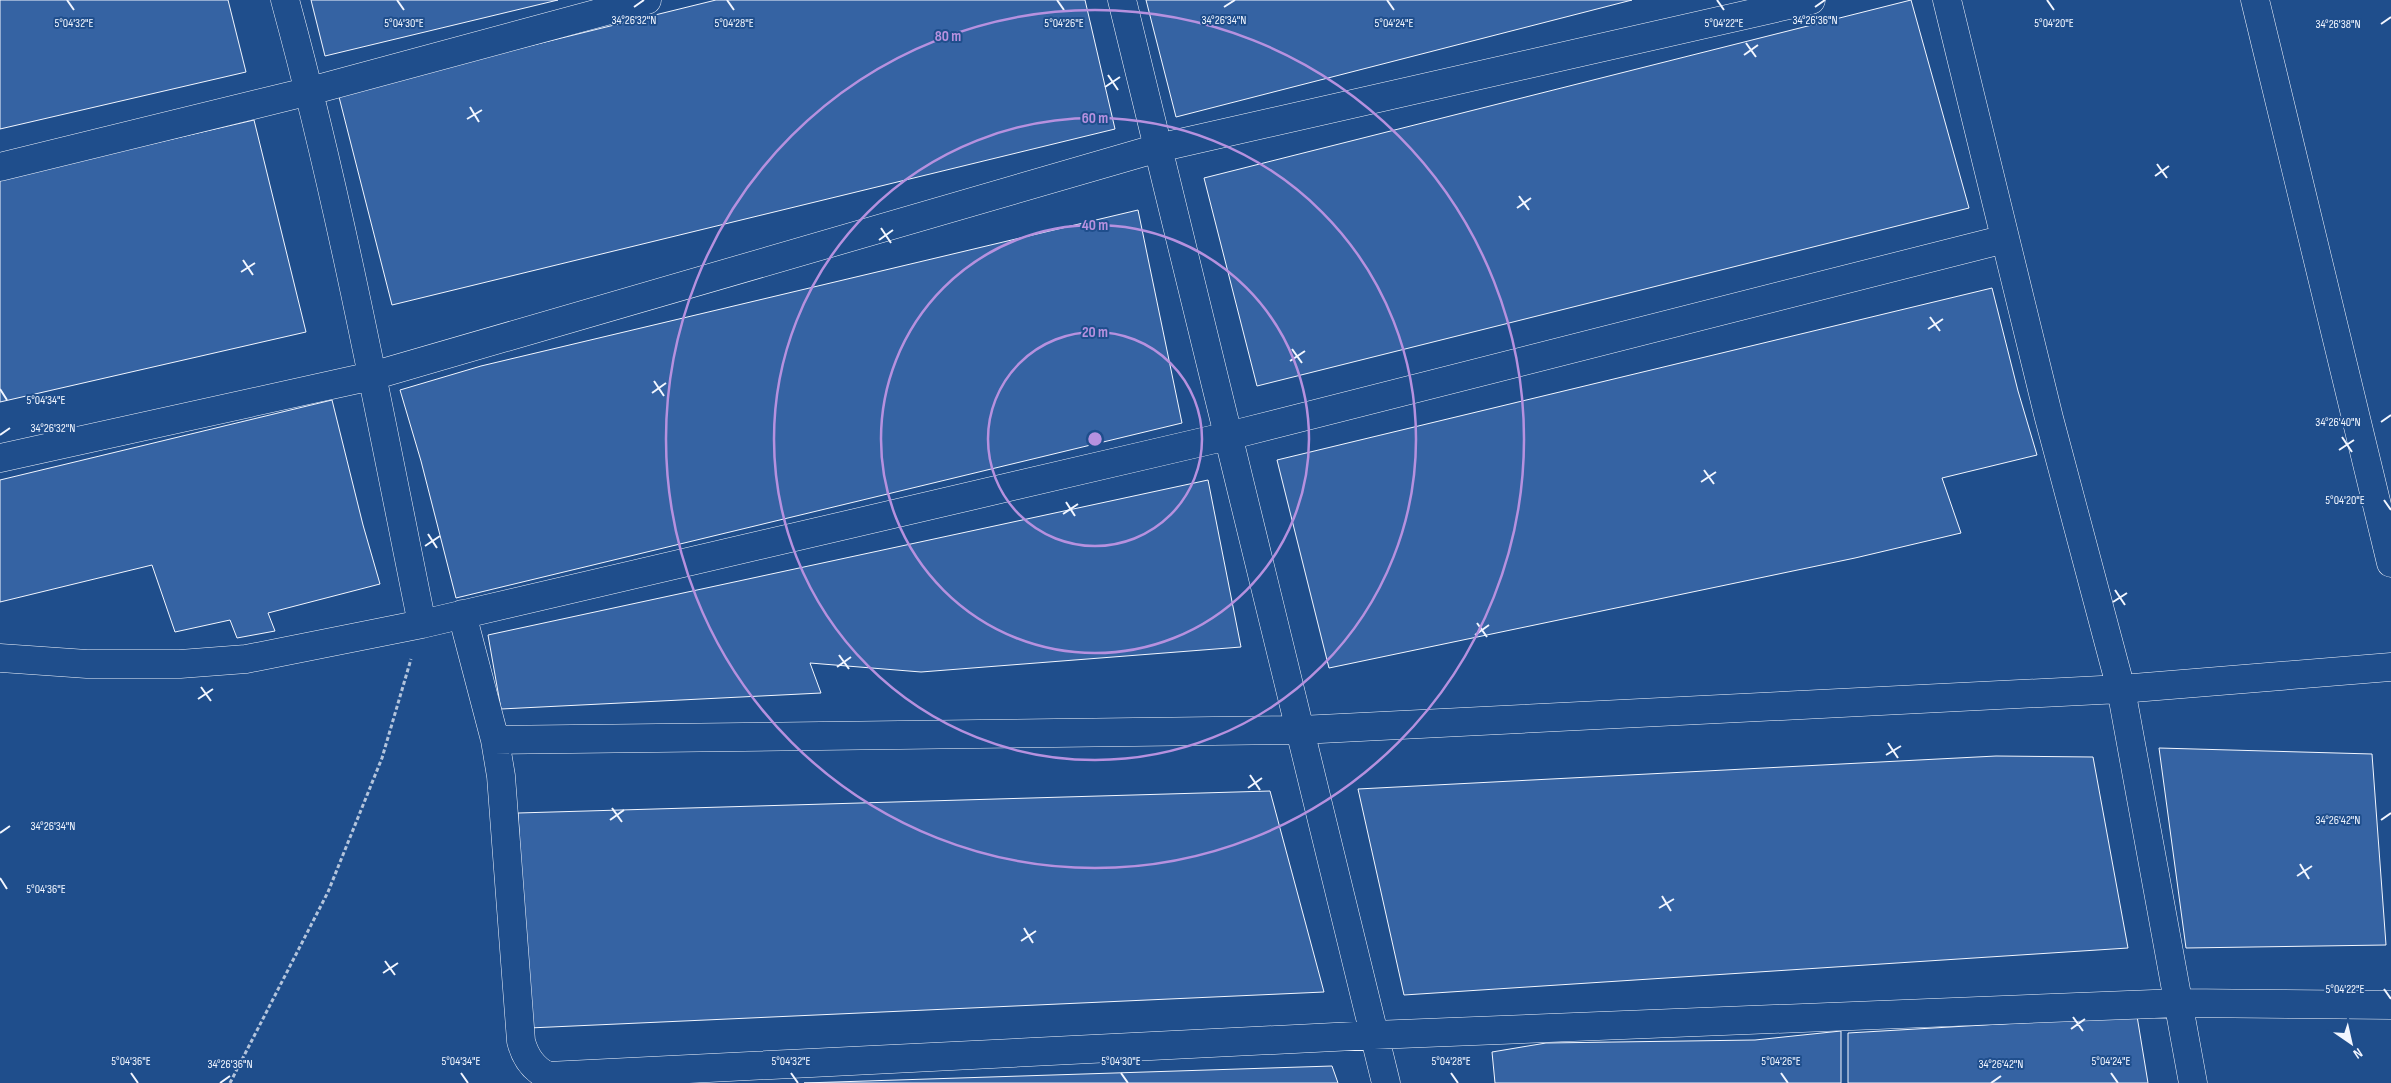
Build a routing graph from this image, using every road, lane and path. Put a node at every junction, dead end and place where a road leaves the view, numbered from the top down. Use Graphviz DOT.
graph roads {
  1 [pos="285,0"];
  2 [pos="647,0"];
  3 [pos="1122,0"];
  4 [pos="1811,0"];
  5 [pos="1946,0"];
  6 [pos="2255,0"];
  7 [pos="310,91"];
  8 [pos="1158,148"];
  9 [pos="0,167"];
  10 [pos="2005,239"];
  11 [pos="372,376"];
  12 [pos="1228,436"];
  13 [pos="0,458"];
  14 [pos="2386,523"];
  15 [pos="2391,563"];
  16 [pos="462,614"];
  17 [pos="422,624"];
  18 [pos="0,658"];
  19 [pos="2391,667"];
  20 [pos="2121,689"];
  21 [pos="1300,730"];
  22 [pos="495,740"];
  23 [pos="2179,1003"];
  24 [pos="2391,1005"];
  25 [pos="1374,1035"];
  26 [pos="230,1083"];
  27 [pos="1386,1083"];
  28 [pos="2193,1083"];
  1 -- 7 [label="street"];
  2 -- 7 [label="street"];
  3 -- 8 [label="street"];
  4 -- 8 [label="street"];
  5 -- 10 [label="street"];
  6 -- 14 [label="street"];
  7 -- 9 [label="street"];
  7 -- 11 [label="street"];
  8 -- 11 [label="street"];
  8 -- 12 [label="street"];
  10 -- 12 [label="street"];
  10 -- 20 [label="street"];
  11 -- 13 [label="street"];
  11 -- 17 [label="street"];
  12 -- 16 [label="street"];
  12 -- 21 [label="street"];
  14 -- 15 [label="street"];
  16 -- 17 [label="street"];
  16 -- 22 [label="street"];
  17 -- 18 [label="street"];
  17 -- 26 [label="path"];
  19 -- 20 [label="street"];
  20 -- 21 [label="street"];
  20 -- 23 [label="street"];
  21 -- 22 [label="street"];
  21 -- 25 [label="street"];
  22 -- 25 [label="street"];
  23 -- 24 [label="street"];
  23 -- 25 [label="street"];
  23 -- 28 [label="street"];
  25 -- 27 [label="street"];
}
